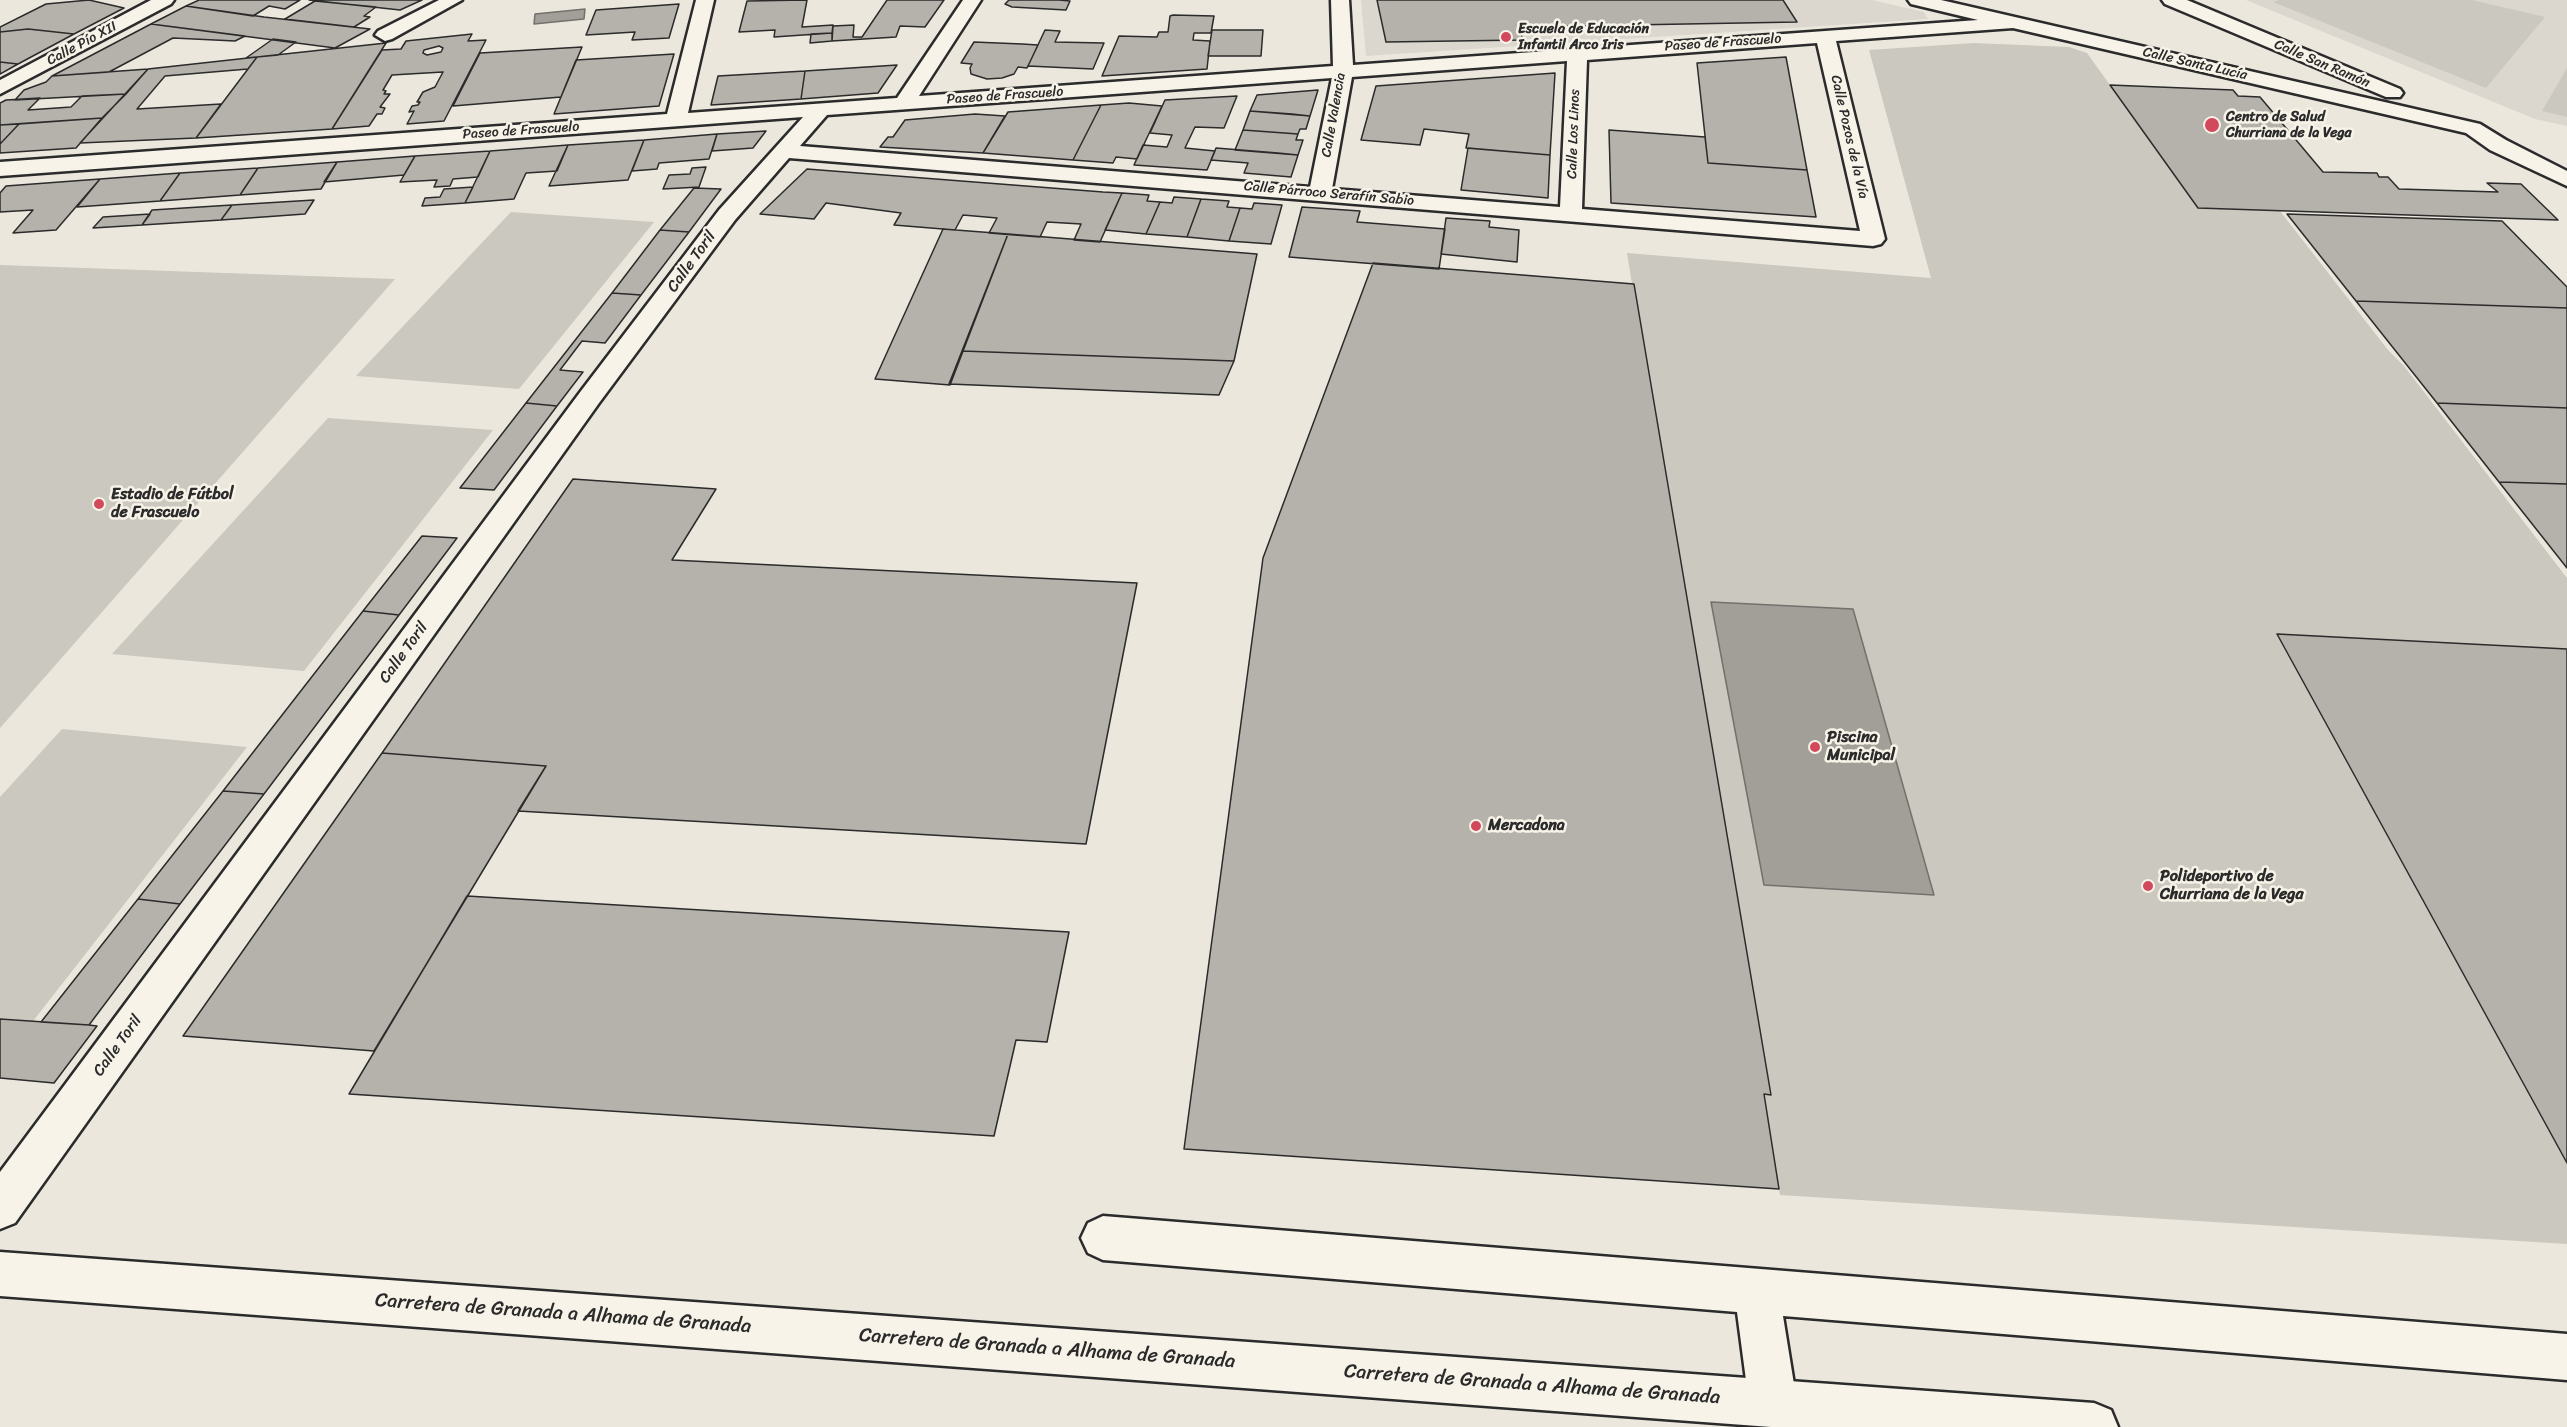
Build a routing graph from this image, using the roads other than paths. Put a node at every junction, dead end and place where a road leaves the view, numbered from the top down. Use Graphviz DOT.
graph roads {
  1 [pos="453,0"];
  2 [pos="705,0"];
  3 [pos="972,0"];
  4 [pos="1340,0"];
  5 [pos="1917,0"];
  6 [pos="2171,0"];
  7 [pos="157,1"];
  8 [pos="2010,22"];
  9 [pos="385,35"];
  10 [pos="1825,36"];
  11 [pos="1577,54"];
  12 [pos="1343,71"];
  13 [pos="0,88"];
  14 [pos="904,103"];
  15 [pos="821,109"];
  16 [pos="676,120"];
  17 [pos="2473,128"];
  18 [pos="2547,146"];
  19 [pos="784,151"];
  20 [pos="0,169"];
  21 [pos="2567,179"];
  22 [pos="1320,193"];
  23 [pos="1571,214"];
  24 [pos="1873,239"];
  25 [pos="0,1208"];
  26 [pos="1103,1238"];
  27 [pos="0,1274"];
  28 [pos="1757,1292"];
  29 [pos="2567,1357"];
  30 [pos="1773,1403"];
  31 [pos="2094,1427"];
  1 -- 9 [label="street"];
  2 -- 16 [label="street"];
  3 -- 14 [label="street"];
  4 -- 12 [label="street, Calle Valencia"];
  5 -- 8 [label="street, Calle Santa Lucía"];
  6 -- 17 [label="street, Calle San Ramón"];
  7 -- 13 [label="street, Calle Pío XII"];
  8 -- 10 [label="street, Paseo de Frascuelo"];
  8 -- 17 [label="street, Calle Santa Lucía"];
  10 -- 11 [label="street, Paseo de Frascuelo"];
  10 -- 24 [label="street, Calle Pozos de la Vía"];
  11 -- 12 [label="street, Paseo de Frascuelo"];
  11 -- 23 [label="street, Calle Los Linos"];
  12 -- 14 [label="street, Paseo de Frascuelo"];
  12 -- 22 [label="street, Calle Valencia"];
  14 -- 15 [label="street, Paseo de Frascuelo"];
  15 -- 16 [label="street, Paseo de Frascuelo"];
  15 -- 19 [label="street, Calle Toril"];
  16 -- 20 [label="street, Paseo de Frascuelo"];
  17 -- 18 [label="street, Calle San Ramón"];
  17 -- 21 [label="street, Calle San Ramón"];
  19 -- 22 [label="street, Calle Párroco Serafín Sabio"];
  19 -- 25 [label="street, Calle Toril"];
  22 -- 23 [label="street, Calle Párroco Serafín Sabio"];
  23 -- 24 [label="street, Calle Párroco Serafín Sabio"];
  26 -- 28 [label="street"];
  27 -- 30 [label="street, Carretera de Granada a Alhama de Granada"];
  28 -- 29 [label="street"];
  28 -- 30 [label="street"];
  30 -- 31 [label="street, Carretera de Granada a Alhama de Granada"];
}
